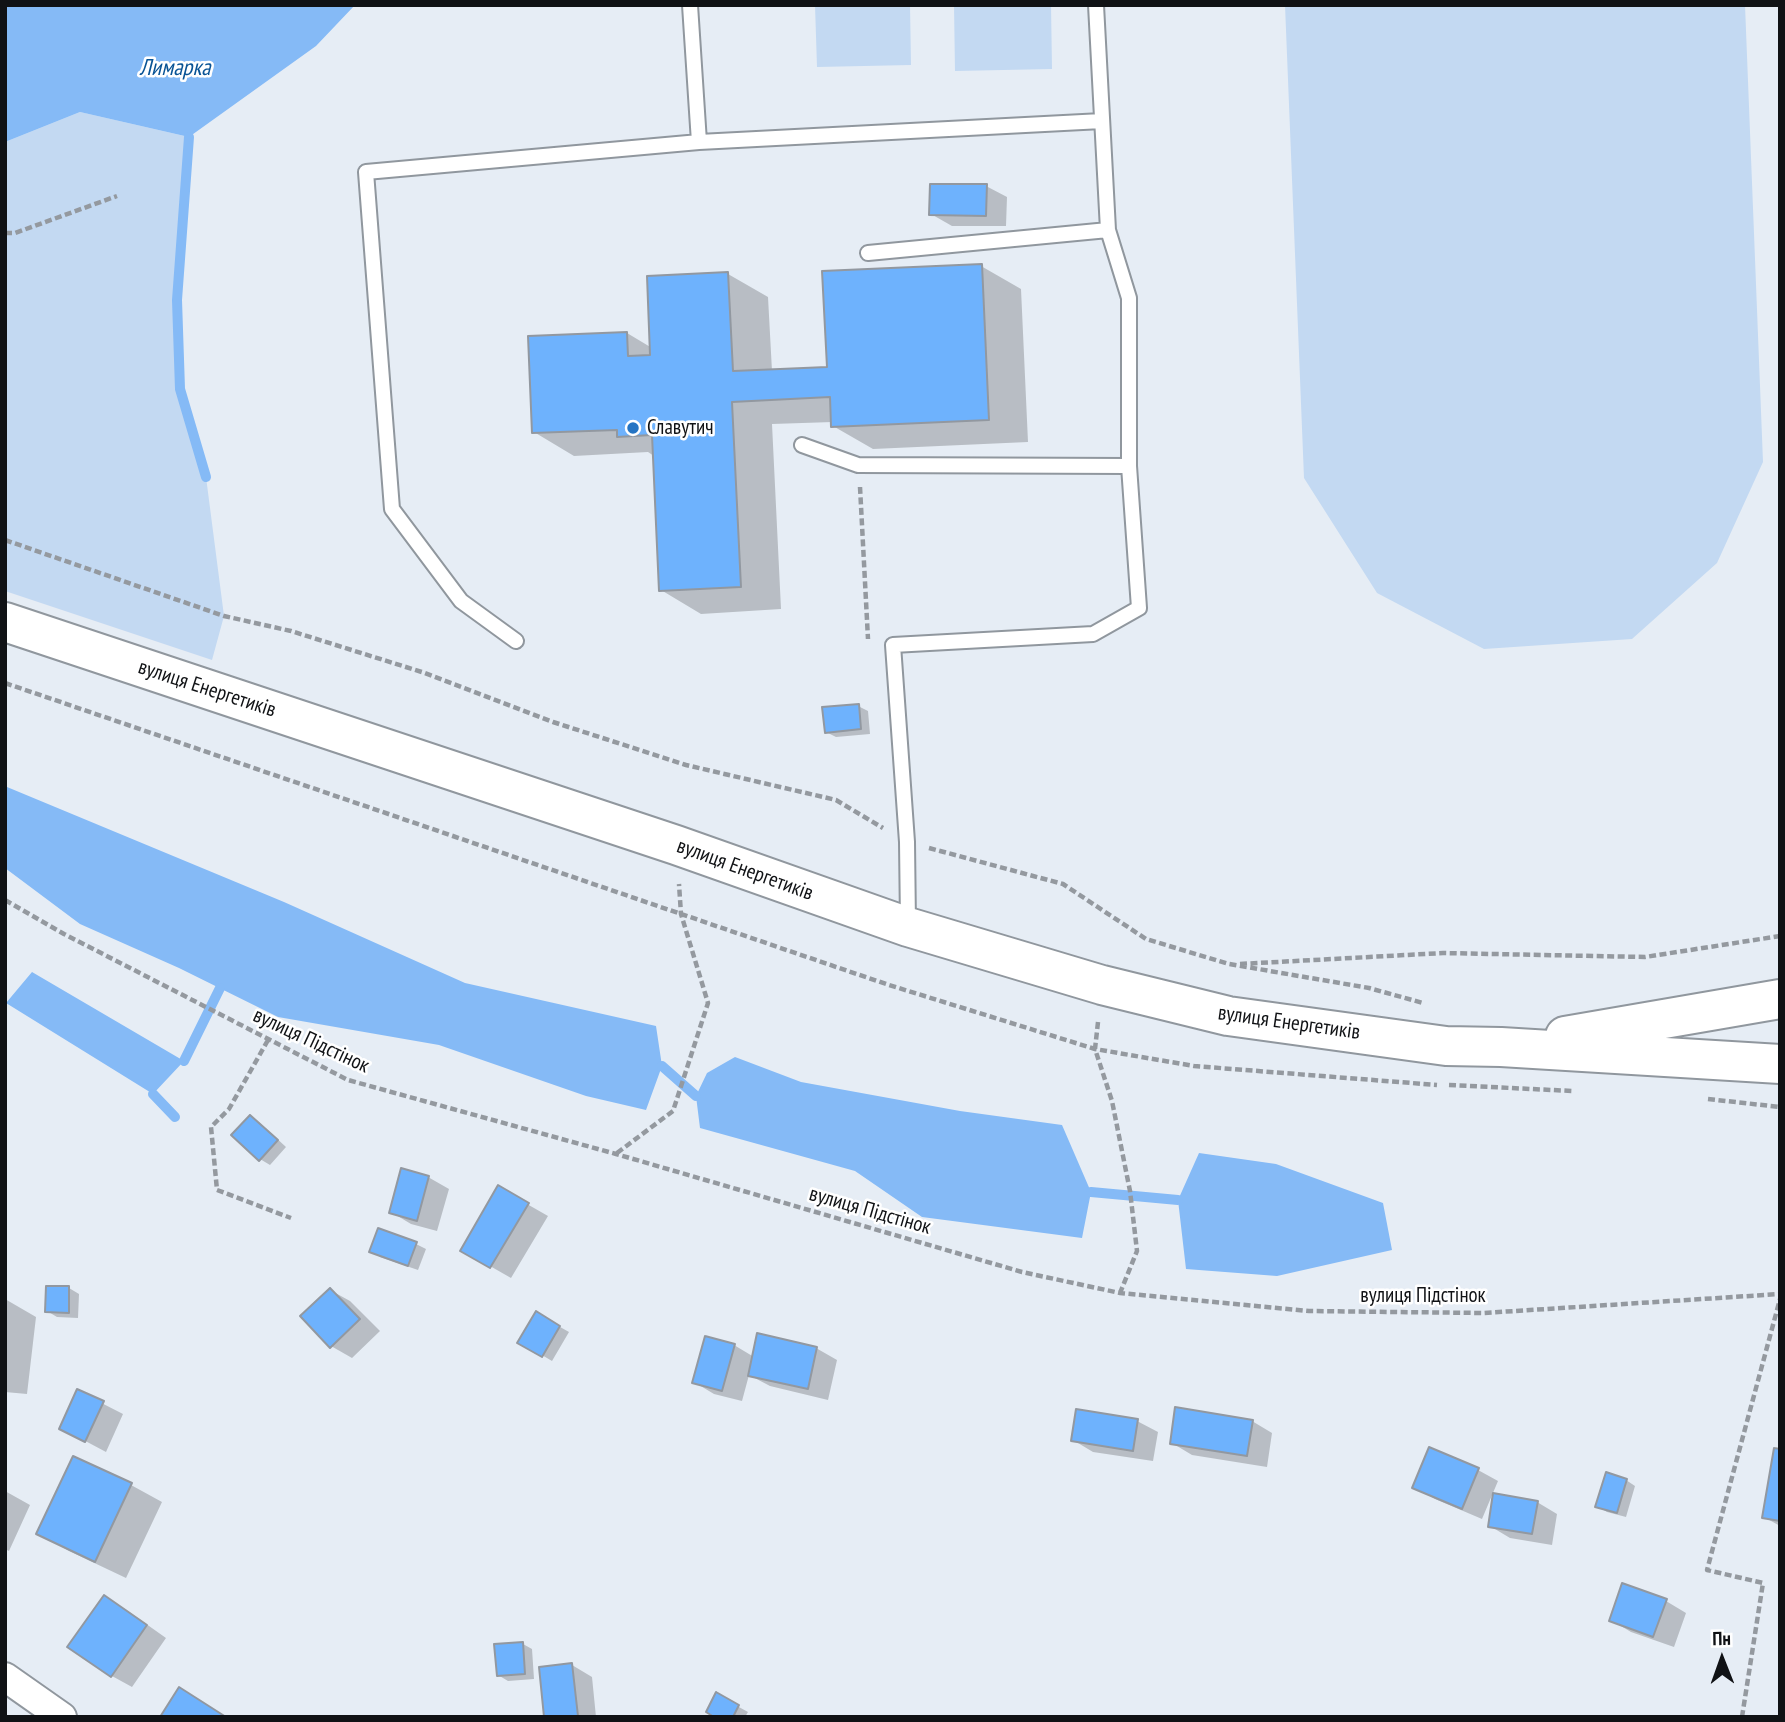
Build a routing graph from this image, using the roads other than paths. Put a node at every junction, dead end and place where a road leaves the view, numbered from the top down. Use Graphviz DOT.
graph roads {
  1 [pos="690,5"];
  2 [pos="1097,5"];
  3 [pos="1102,121"];
  4 [pos="699,142"];
  5 [pos="1108,230"];
  6 [pos="867,253"];
  7 [pos="802,444"];
  8 [pos="1129,466"];
  9 [pos="5,622"];
  10 [pos="516,641"];
  11 [pos="908,927"];
  12 [pos="1780,999"];
  13 [pos="1501,1047"];
  14 [pos="1780,1064"];
  15 [pos="5,1677"];
  16 [pos="62,1717"];
  1 -- 4 [label="lane"];
  2 -- 3 [label="lane"];
  3 -- 4 [label="lane"];
  3 -- 5 [label="lane"];
  4 -- 10 [label="lane"];
  5 -- 6 [label="lane"];
  5 -- 8 [label="lane"];
  7 -- 8 [label="lane"];
  8 -- 11 [label="lane"];
  9 -- 11 [label="main road, вулиця Енергетиків"];
  11 -- 13 [label="main road, вулиця Енергетиків"];
  12 -- 13 [label="main road, вулиця Енергетиків"];
  13 -- 14 [label="main road, вулиця Енергетиків"];
  15 -- 16 [label="street"];
}
